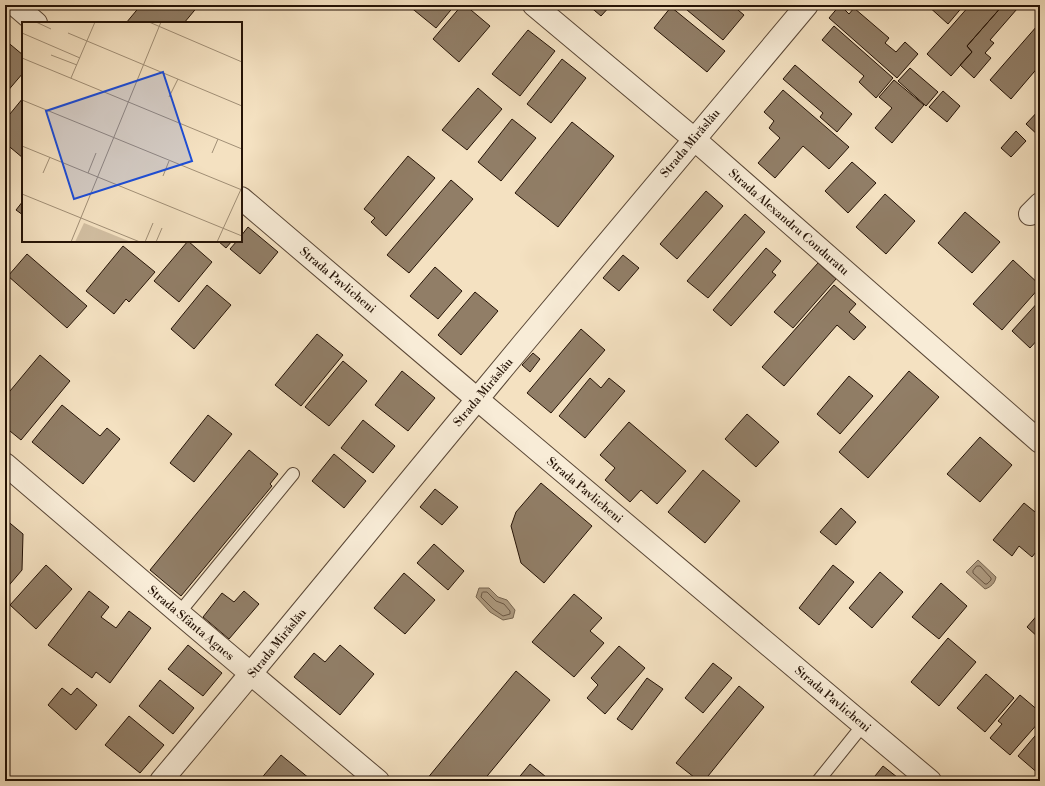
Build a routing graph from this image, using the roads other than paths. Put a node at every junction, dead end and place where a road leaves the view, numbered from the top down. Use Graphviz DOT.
graph roads {
  1 [pos="14,5"];
  2 [pos="534,5"];
  3 [pos="807,5"];
  4 [pos="35,22"];
  5 [pos="694,139"];
  6 [pos="242,199"];
  7 [pos="477,399"];
  8 [pos="1040,442"];
  9 [pos="5,464"];
  10 [pos="293,474"];
  11 [pos="179,613"];
  12 [pos="251,674"];
  13 [pos="864,724"];
  14 [pos="161,781"];
  15 [pos="378,781"];
  16 [pos="818,781"];
  17 [pos="930,781"];
  1 -- 4 [label="street"];
  2 -- 5 [label="street, Strada Alexandru Conduratu"];
  3 -- 5 [label="street, Strada Mirăslău"];
  5 -- 7 [label="street, Strada Mirăslău"];
  5 -- 8 [label="street, Strada Alexandru Conduratu"];
  6 -- 7 [label="street, Strada Pavlicheni"];
  7 -- 12 [label="street, Strada Mirăslău"];
  7 -- 13 [label="street, Strada Pavlicheni"];
  9 -- 11 [label="street, Strada Sfânta Agnes"];
  10 -- 11 [label="lane"];
  11 -- 12 [label="street, Strada Sfânta Agnes"];
  12 -- 14 [label="street, Strada Mirăslău"];
  12 -- 15 [label="street, Strada Sfânta Agnes"];
  13 -- 16 [label="lane"];
  13 -- 17 [label="street, Strada Pavlicheni"];
}
